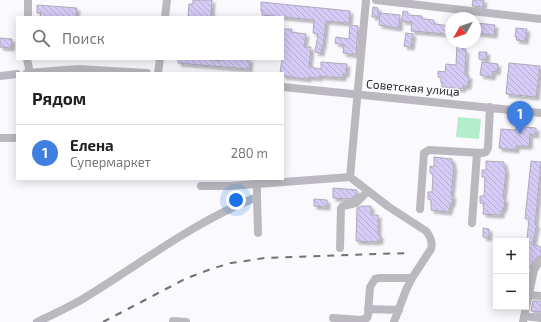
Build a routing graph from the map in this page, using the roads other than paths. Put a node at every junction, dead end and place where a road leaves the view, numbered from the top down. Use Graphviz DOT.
graph roads {
  1 [pos="28,0"];
  2 [pos="167,0"];
  3 [pos="366,0"];
  4 [pos="376,0"];
  5 [pos="28,16"];
  6 [pos="165,16"];
  7 [pos="541,19"];
  8 [pos="27,60"];
  9 [pos="160,60"];
  10 [pos="68,71"];
  11 [pos="88,71"];
  12 [pos="28,72"];
  13 [pos="46,72"];
  14 [pos="117,72"];
  15 [pos="158,72"];
  16 [pos="16,74"];
  17 [pos="0,76"];
  18 [pos="284,87"];
  19 [pos="357,95"];
  20 [pos="490,107"];
  21 [pos="541,113"];
  22 [pos="0,138"];
  23 [pos="16,138"];
  24 [pos="477,153"];
  25 [pos="350,177"];
  26 [pos="221,182"];
  27 [pos="257,183"];
  28 [pos="201,186"];
  29 [pos="368,191"];
  30 [pos="257,197"];
  31 [pos="420,209"];
  32 [pos="472,223"];
  33 [pos="258,232"];
  34 [pos="340,248"];
  35 [pos="541,261"];
  36 [pos="537,275"];
  37 [pos="412,278"];
  38 [pos="529,295"];
  39 [pos="541,296"];
  40 [pos="368,309"];
  41 [pos="398,310"];
  42 [pos="333,318"];
  43 [pos="541,318"];
  44 [pos="523,319"];
  45 [pos="174,321"];
  46 [pos="37,322"];
  47 [pos="186,322"];
  48 [pos="394,322"];
  1 -- 5 [label="street"];
  2 -- 6 [label="street"];
  3 -- 19 [label="street"];
  4 -- 7 [label="street"];
  8 -- 12 [label="street"];
  9 -- 15 [label="street"];
  10 -- 11 [label="street"];
  10 -- 13 [label="street"];
  11 -- 14 [label="street"];
  16 -- 17 [label="street"];
  18 -- 19 [label="street, Советская улица"];
  19 -- 20 [label="street, Советская улица"];
  19 -- 25 [label="street"];
  20 -- 21 [label="street, Советская улица"];
  20 -- 24 [label="street"];
  22 -- 23 [label="street"];
  24 -- 31 [label="street"];
  24 -- 32 [label="street"];
  25 -- 27 [label="street"];
  25 -- 29 [label="street"];
  26 -- 27 [label="street"];
  26 -- 28 [label="street"];
  27 -- 30 [label="street"];
  29 -- 34 [label="street"];
  29 -- 37 [label="street"];
  30 -- 33 [label="street"];
  30 -- 46 [label="street"];
  35 -- 36 [label="street"];
  36 -- 38 [label="street"];
  37 -- 40 [label="street"];
  37 -- 41 [label="street"];
  38 -- 39 [label="street"];
  40 -- 41 [label="street"];
  40 -- 42 [label="street"];
  41 -- 48 [label="street"];
  43 -- 44 [label="street"];
  45 -- 47 [label="street"];
}
